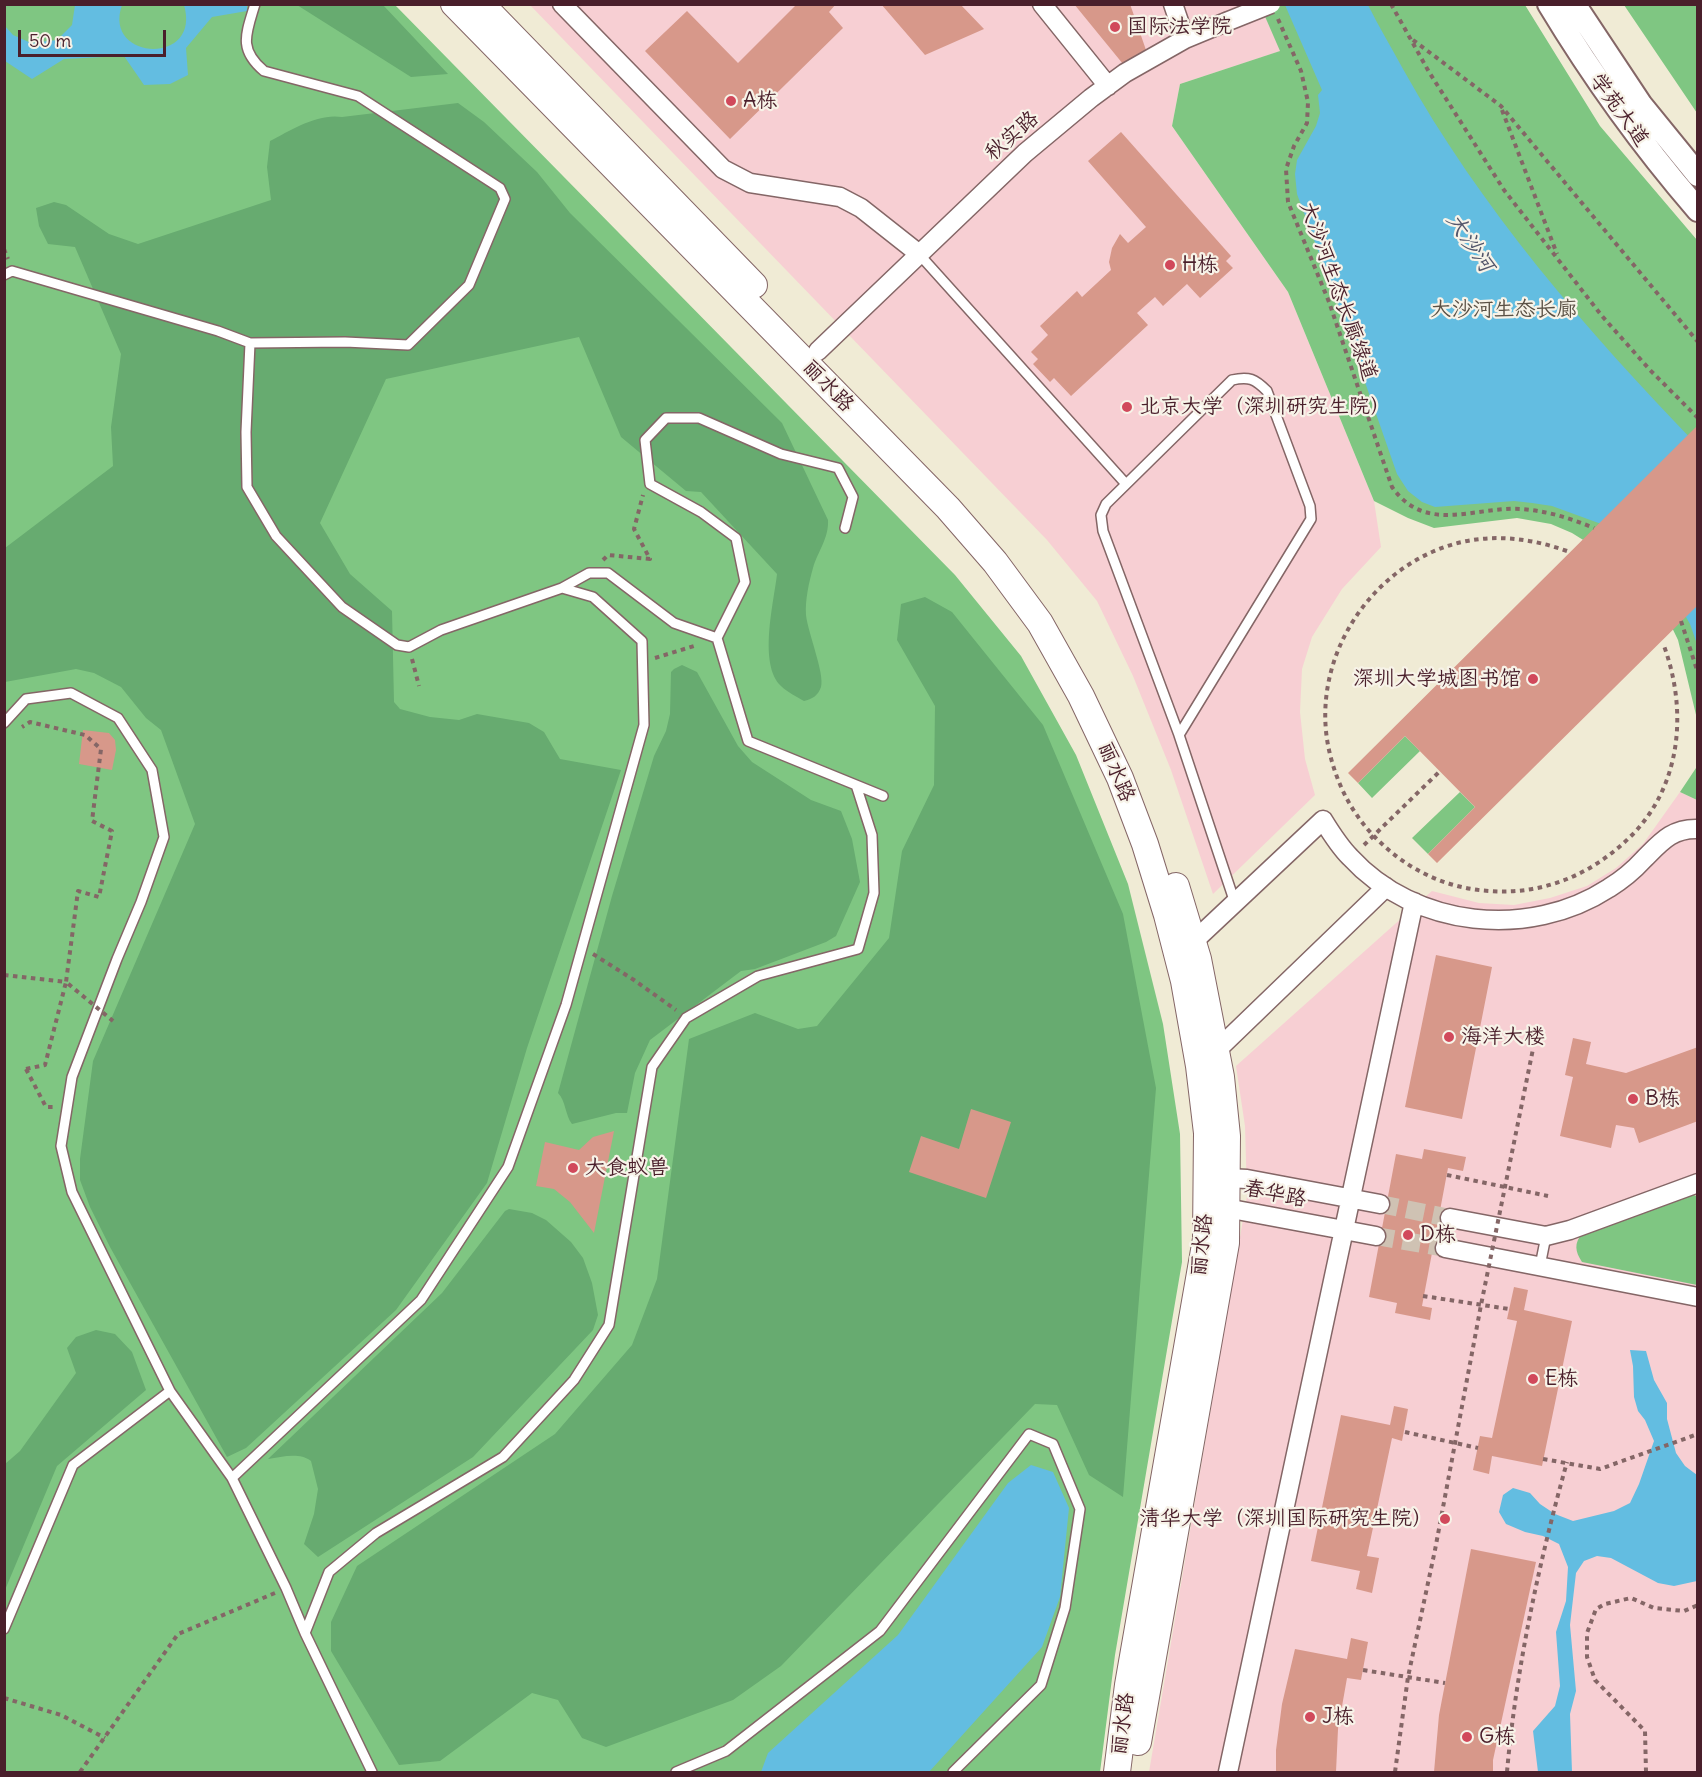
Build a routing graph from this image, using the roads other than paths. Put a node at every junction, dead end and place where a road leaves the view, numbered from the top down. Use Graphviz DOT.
graph roads {
  1 [pos="255,4"];
  2 [pos="454,4"];
  3 [pos="481,4"];
  4 [pos="562,4"];
  5 [pos="1042,4"];
  6 [pos="1173,4"];
  7 [pos="1271,4"];
  8 [pos="1549,4"];
  9 [pos="1574,4"];
  10 [pos="1185,39"];
  11 [pos="1108,86"];
  12 [pos="1698,175"];
  13 [pos="1698,210"];
  14 [pos="918,254"];
  15 [pos="4,275"];
  16 [pos="250,343"];
  17 [pos="818,351"];
  18 [pos="1126,484"];
  19 [pos="845,528"];
  20 [pos="562,588"];
  21 [pos="717,638"];
  22 [pos="4,723"];
  23 [pos="1179,735"];
  24 [pos="856,785"];
  25 [pos="883,796"];
  26 [pos="1698,830"];
  27 [pos="1386,887"];
  28 [pos="1235,903"];
  29 [pos="1414,903"];
  30 [pos="1193,942"];
  31 [pos="1217,1050"];
  32 [pos="1698,1183"];
  33 [pos="1216,1184"];
  34 [pos="1351,1199"];
  35 [pos="1380,1204"];
  36 [pos="1226,1208"];
  37 [pos="1450,1218"];
  38 [pos="1345,1230"];
  39 [pos="1376,1236"];
  40 [pos="1546,1236"];
  41 [pos="1445,1248"];
  42 [pos="1540,1266"];
  43 [pos="1698,1297"];
  44 [pos="170,1391"];
  45 [pos="232,1478"];
  46 [pos="4,1629"];
  47 [pos="305,1633"];
  48 [pos="372,1773"];
  49 [pos="676,1773"];
  50 [pos="953,1773"];
  51 [pos="1117,1773"];
  52 [pos="1134,1773"];
  53 [pos="1228,1773"];
  1 -- 16 [label="lane"];
  2 -- 33 [label="main road, 丽水路"];
  3 -- 17 [label="main road, 丽水路"];
  4 -- 14 [label="street"];
  5 -- 11 [label="street"];
  6 -- 10 [label="street"];
  7 -- 10 [label="street, 秋实路, bridge"];
  8 -- 13 [label="street, 学苑大道"];
  9 -- 12 [label="street, 学苑大道"];
  10 -- 11 [label="street, 秋实路"];
  11 -- 14 [label="street, 秋实路"];
  14 -- 17 [label="street, 秋实路"];
  14 -- 18 [label="lane"];
  15 -- 16 [label="lane"];
  16 -- 20 [label="lane"];
  17 -- 30 [label="main road, 丽水路"];
  18 -- 23 [label="lane"];
  18 -- 23 [label="lane"];
  19 -- 21 [label="lane"];
  20 -- 21 [label="lane"];
  20 -- 45 [label="lane"];
  21 -- 24 [label="lane"];
  22 -- 44 [label="lane"];
  23 -- 28 [label="lane"];
  24 -- 25 [label="lane"];
  24 -- 47 [label="lane"];
  26 -- 29 [label="street"];
  27 -- 28 [label="street"];
  27 -- 29 [label="street"];
  27 -- 31 [label="street"];
  28 -- 30 [label="street"];
  29 -- 34 [label="street"];
  30 -- 31 [label="main road, 丽水路"];
  31 -- 33 [label="main road, 丽水路"];
  32 -- 40 [label="street"];
  33 -- 34 [label="street, 春华路"];
  33 -- 36 [label="main road, 丽水路"];
  33 -- 51 [label="main road, 丽水路"];
  34 -- 35 [label="street, 春华路"];
  34 -- 38 [label="street"];
  36 -- 38 [label="street, 春华路"];
  36 -- 52 [label="main road, 丽水路"];
  37 -- 40 [label="street"];
  38 -- 39 [label="street, 春华路"];
  38 -- 53 [label="street"];
  40 -- 42 [label="lane"];
  41 -- 42 [label="street"];
  42 -- 43 [label="street"];
  44 -- 45 [label="lane"];
  44 -- 46 [label="lane"];
  45 -- 47 [label="lane"];
  47 -- 48 [label="lane"];
  49 -- 50 [label="lane"];
}
